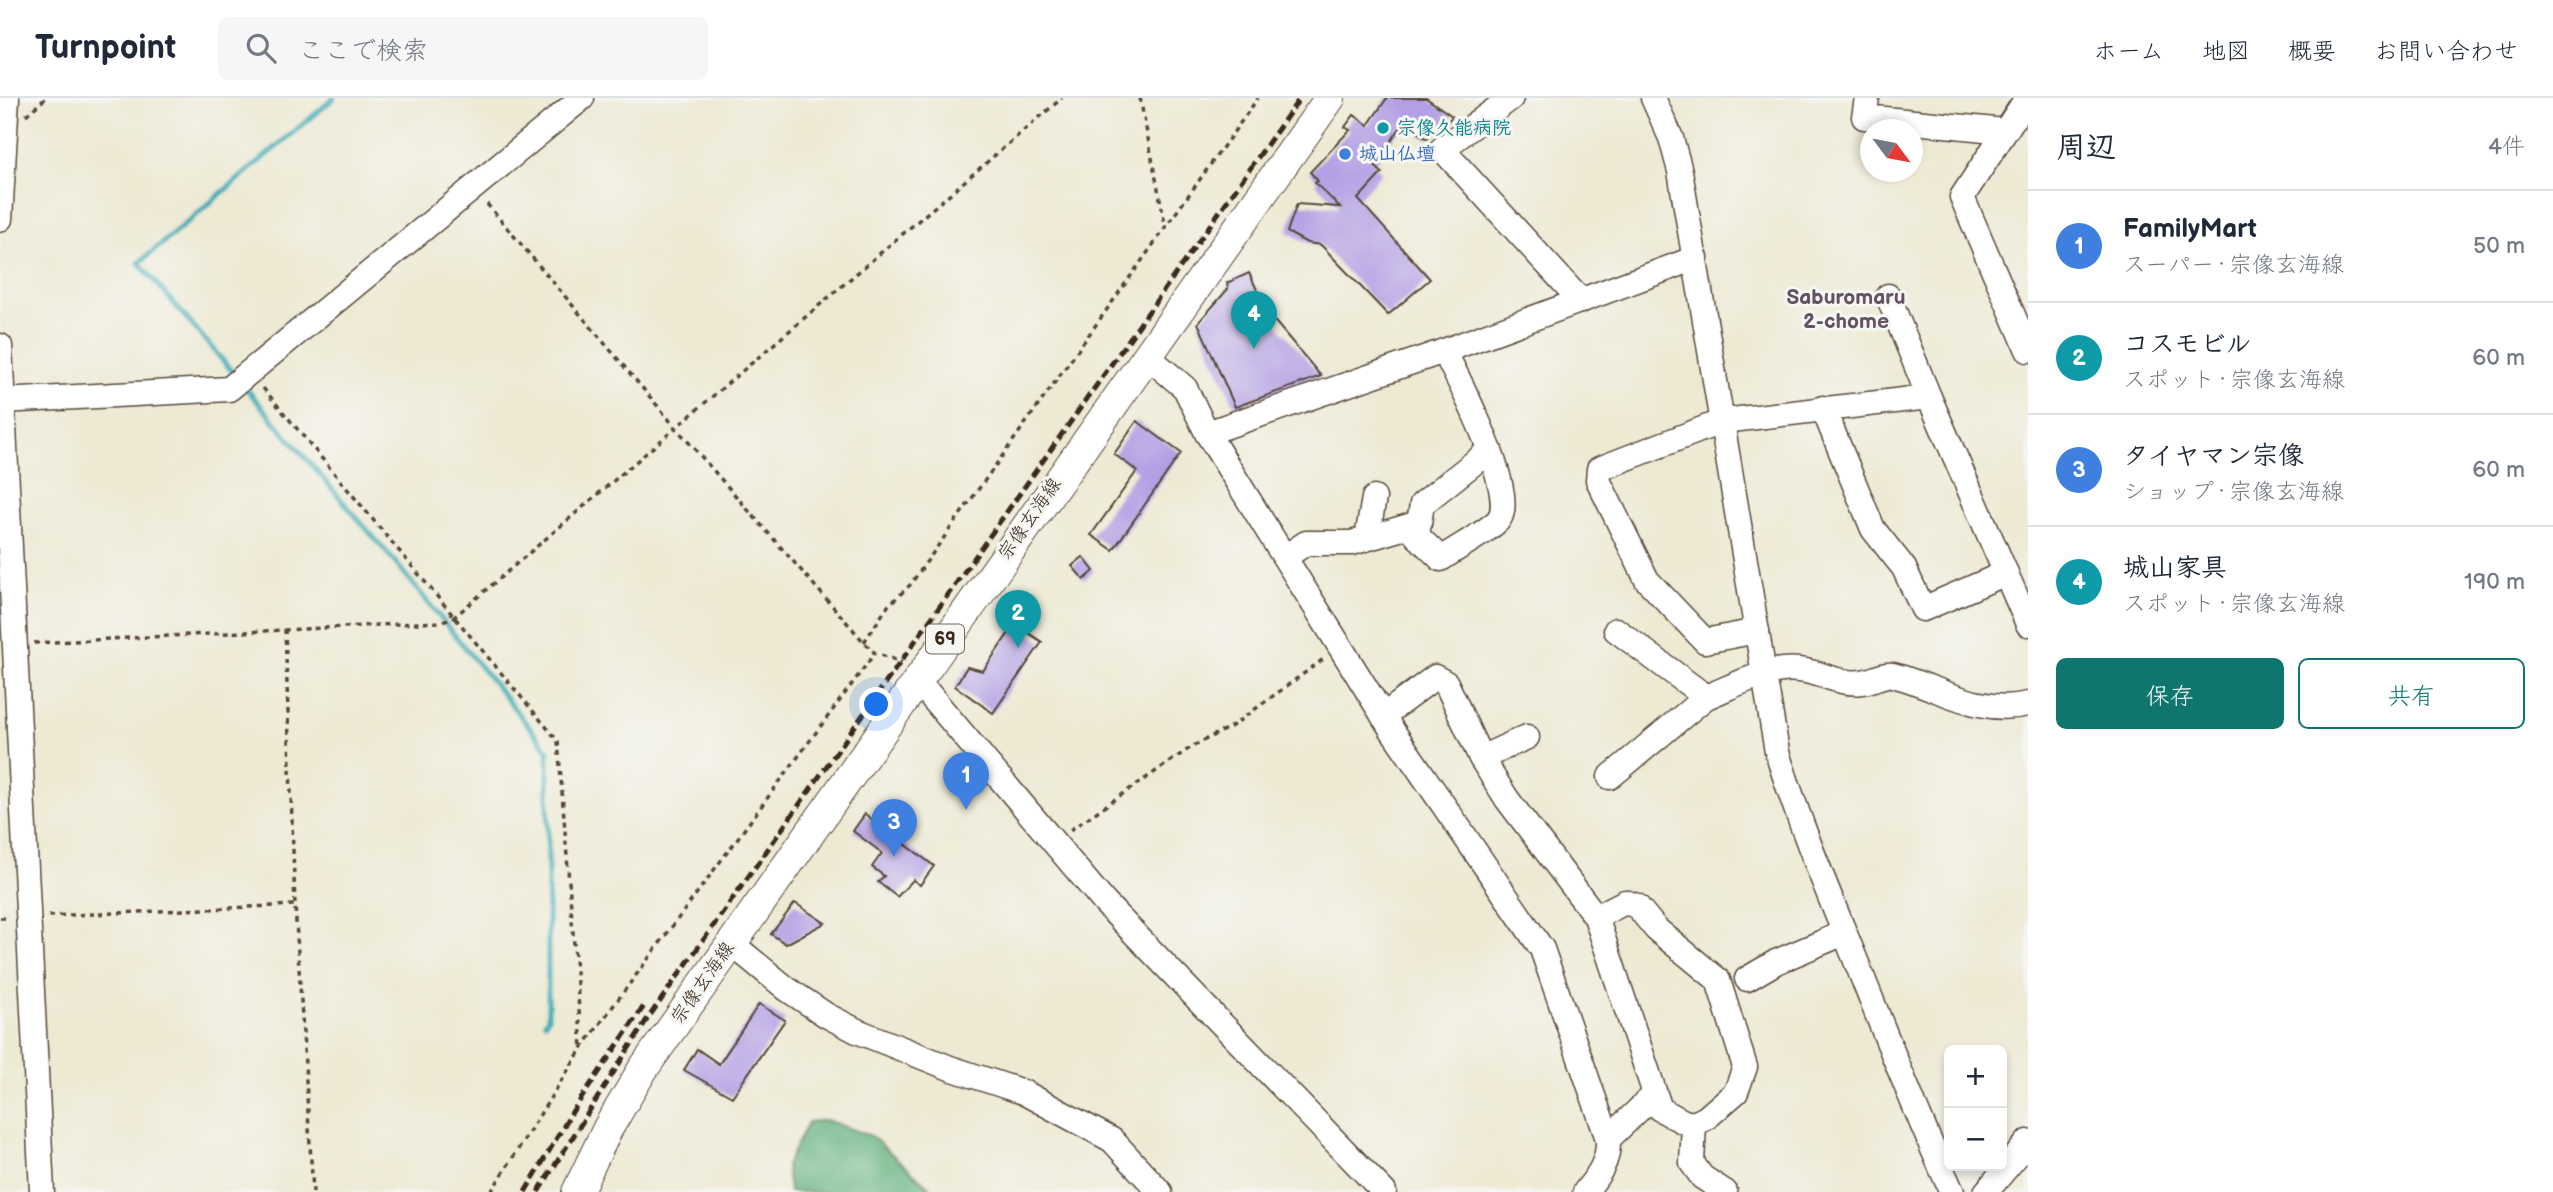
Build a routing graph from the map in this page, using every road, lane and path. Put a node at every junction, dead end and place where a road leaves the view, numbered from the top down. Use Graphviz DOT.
graph roads {
  1 [pos="7,98"];
  2 [pos="582,98"];
  3 [pos="1062,98"];
  4 [pos="1140,98"];
  5 [pos="1258,98"];
  6 [pos="1330,98"];
  7 [pos="1511,98"];
  8 [pos="1653,98"];
  9 [pos="1867,98"];
  10 [pos="2027,99"];
  11 [pos="2005,131"];
  12 [pos="475,189"];
  13 [pos="0,219"];
  14 [pos="1166,229"];
  15 [pos="1696,258"];
  16 [pos="1888,296"];
  17 [pos="1581,301"];
  18 [pos="0,346"];
  19 [pos="2028,350"];
  20 [pos="1444,351"];
  21 [pos="1146,355"];
  22 [pos="250,372"];
  23 [pos="1929,397"];
  24 [pos="2,401"];
  25 [pos="1823,408"];
  26 [pos="1723,421"];
  27 [pos="677,429"];
  28 [pos="1207,433"];
  29 [pos="1490,450"];
  30 [pos="1374,498"];
  31 [pos="1419,523"];
  32 [pos="1367,538"];
  33 [pos="1285,556"];
  34 [pos="2006,573"];
  35 [pos="453,618"];
  36 [pos="2028,624"];
  37 [pos="285,629"];
  38 [pos="1616,630"];
  39 [pos="1757,631"];
  40 [pos="864,642"];
  41 [pos="13,644"];
  42 [pos="1340,647"];
  43 [pos="874,653"];
  44 [pos="1765,674"];
  45 [pos="919,677"];
  46 [pos="1706,697"];
  47 [pos="2028,704"];
  48 [pos="1383,716"];
  49 [pos="1527,737"];
  50 [pos="1481,758"];
  51 [pos="1611,777"];
  52 [pos="1053,841"];
  53 [pos="296,905"];
  54 [pos="28,917"];
  55 [pos="1596,917"];
  56 [pos="1844,933"];
  57 [pos="731,943"];
  58 [pos="1747,979"];
  59 [pos="582,1048"];
  60 [pos="1654,1095"];
  61 [pos="1694,1124"];
  62 [pos="1608,1139"];
  63 [pos="2028,1142"];
  64 [pos="42,1192"];
  65 [pos="313,1192"];
  66 [pos="491,1192"];
  67 [pos="578,1192"];
  68 [pos="1160,1192"];
  69 [pos="1384,1192"];
  70 [pos="1585,1192"];
  71 [pos="1726,1192"];
  72 [pos="1952,1192"];
  73 [pos="1986,1192"];
  1 -- 13 [label="street"];
  2 -- 12 [label="street"];
  3 -- 27 [label="path"];
  4 -- 14 [label="path"];
  5 -- 14 [label="path"];
  6 -- 21 [label="main road, 宗像玄海線 / 69"];
  7 -- 17 [label="street"];
  8 -- 15 [label="street"];
  9 -- 11 [label="street"];
  10 -- 11 [label="street"];
  11 -- 19 [label="street"];
  12 -- 22 [label="street"];
  12 -- 27 [label="path"];
  14 -- 40 [label="path"];
  15 -- 17 [label="street"];
  15 -- 26 [label="street"];
  16 -- 23 [label="street"];
  17 -- 20 [label="street"];
  18 -- 24 [label="street"];
  20 -- 28 [label="street"];
  20 -- 29 [label="street"];
  21 -- 28 [label="street"];
  21 -- 45 [label="main road, 宗像玄海線 / 69"];
  22 -- 24 [label="street"];
  22 -- 35 [label="path"];
  23 -- 25 [label="street"];
  23 -- 34 [label="street"];
  24 -- 41 [label="street"];
  25 -- 26 [label="street"];
  25 -- 34 [label="street"];
  26 -- 39 [label="street"];
  26 -- 39 [label="street"];
  27 -- 35 [label="path"];
  27 -- 40 [label="path"];
  28 -- 33 [label="street"];
  29 -- 31 [label="street"];
  29 -- 31 [label="street"];
  30 -- 32 [label="street"];
  31 -- 32 [label="street"];
  32 -- 33 [label="street"];
  33 -- 42 [label="street"];
  34 -- 36 [label="street"];
  35 -- 37 [label="path"];
  35 -- 59 [label="path"];
  37 -- 41 [label="path"];
  37 -- 53 [label="path"];
  38 -- 46 [label="street"];
  39 -- 44 [label="street"];
  40 -- 43 [label="path"];
  41 -- 54 [label="street"];
  42 -- 48 [label="street"];
  42 -- 52 [label="path"];
  43 -- 45 [label="path"];
  43 -- 59 [label="path"];
  44 -- 46 [label="street"];
  44 -- 47 [label="street"];
  44 -- 56 [label="street"];
  45 -- 52 [label="street"];
  45 -- 57 [label="main road, 宗像玄海線 / 69"];
  46 -- 51 [label="street"];
  48 -- 50 [label="street"];
  48 -- 62 [label="street"];
  49 -- 50 [label="street"];
  50 -- 55 [label="street"];
  52 -- 69 [label="street"];
  53 -- 54 [label="path"];
  53 -- 65 [label="path"];
  54 -- 64 [label="street"];
  55 -- 60 [label="street"];
  55 -- 61 [label="street"];
  56 -- 58 [label="street"];
  56 -- 72 [label="street"];
  57 -- 67 [label="main road, 宗像玄海線 / 69"];
  57 -- 68 [label="street"];
  59 -- 66 [label="path"];
  60 -- 61 [label="street"];
  60 -- 62 [label="street"];
  61 -- 71 [label="street"];
  62 -- 70 [label="street"];
  63 -- 73 [label="street"];
}
